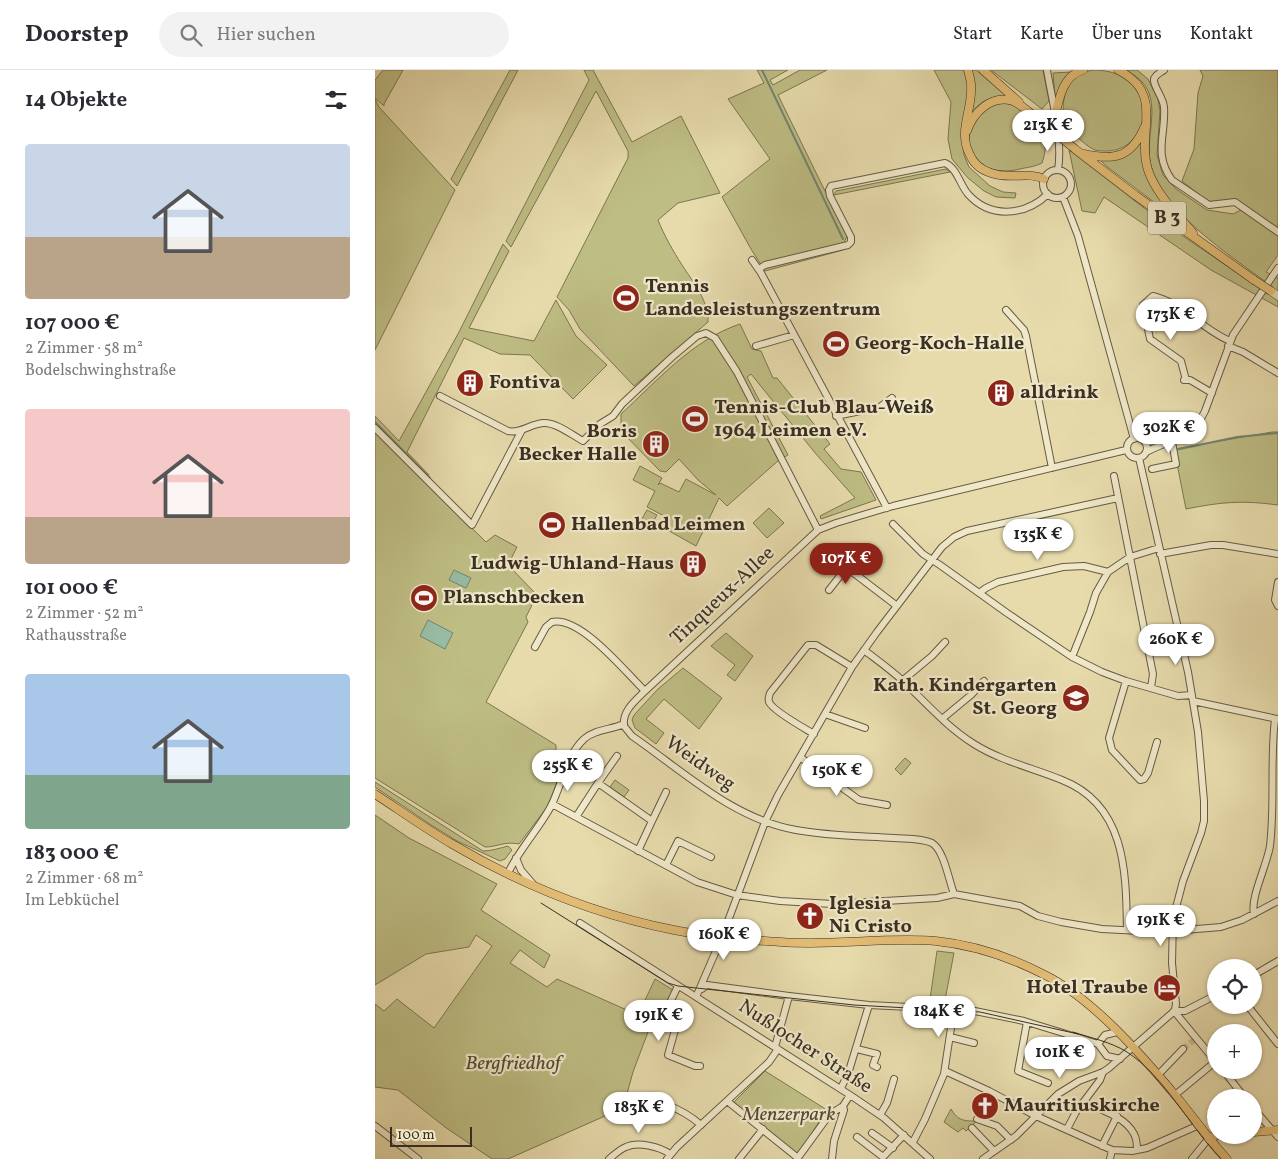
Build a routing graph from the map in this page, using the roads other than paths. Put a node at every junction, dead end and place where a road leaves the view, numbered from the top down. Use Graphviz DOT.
graph roads {
  1 [pos="968,70"];
  2 [pos="983,70"];
  3 [pos="1047,70"];
  4 [pos="1083,70"];
  5 [pos="1118,70"];
  6 [pos="1164,70"];
  7 [pos="1033,115"];
  8 [pos="1055,116"];
  9 [pos="1147,122"];
  10 [pos="965,143"];
  11 [pos="1078,151"];
  12 [pos="1059,170"];
  13 [pos="1044,179"];
  14 [pos="1048,194"];
  15 [pos="1063,196"];
  16 [pos="1278,232"];
  17 [pos="1200,241"];
  18 [pos="752,260"];
  19 [pos="1278,268"];
  20 [pos="759,269"];
  21 [pos="1271,292"];
  22 [pos="1006,310"];
  23 [pos="794,335"];
  24 [pos="1229,344"];
  25 [pos="756,346"];
  26 [pos="1278,373"];
  27 [pos="1212,392"];
  28 [pos="440,396"];
  29 [pos="892,398"];
  30 [pos="837,416"];
  31 [pos="375,428"];
  32 [pos="522,430"];
  33 [pos="1179,437"];
  34 [pos="1134,438"];
  35 [pos="1144,441"];
  36 [pos="1172,442"];
  37 [pos="1126,450"];
  38 [pos="1146,452"];
  39 [pos="1139,458"];
  40 [pos="1052,468"];
  41 [pos="1152,469"];
  42 [pos="1114,476"];
  43 [pos="1118,498"];
  44 [pos="887,508"];
  45 [pos="893,524"];
  46 [pos="819,530"];
  47 [pos="821,548"];
  48 [pos="1159,551"];
  49 [pos="1278,554"];
  50 [pos="1130,557"];
  51 [pos="932,561"];
  52 [pos="847,567"];
  53 [pos="1108,572"];
  54 [pos="1278,582"];
  55 [pos="829,590"];
  56 [pos="979,594"];
  57 [pos="897,606"];
  58 [pos="1278,606"];
  59 [pos="945,642"];
  60 [pos="535,647"];
  61 [pos="864,650"];
  62 [pos="1072,657"];
  63 [pos="852,667"];
  64 [pos="902,681"];
  65 [pos="984,681"];
  66 [pos="1126,681"];
  67 [pos="1151,688"];
  68 [pos="645,691"];
  69 [pos="1193,698"];
  70 [pos="825,714"];
  71 [pos="942,719"];
  72 [pos="1276,719"];
  73 [pos="624,724"];
  74 [pos="865,728"];
  75 [pos="814,734"];
  76 [pos="1157,742"];
  77 [pos="617,756"];
  78 [pos="800,757"];
  79 [pos="598,783"];
  80 [pos="665,792"];
  81 [pos="375,794"];
  82 [pos="552,804"];
  83 [pos="887,805"];
  84 [pos="1276,806"];
  85 [pos="576,817"];
  86 [pos="652,822"];
  87 [pos="765,822"];
  88 [pos="638,851"];
  89 [pos="711,857"];
  90 [pos="516,858"];
  91 [pos="666,866"];
  92 [pos="508,873"];
  93 [pos="534,885"];
  94 [pos="954,894"];
  95 [pos="737,895"];
  96 [pos="1278,902"];
  97 [pos="1254,914"];
  98 [pos="579,924"];
  99 [pos="1127,930"];
  100 [pos="1172,931"];
  101 [pos="722,937"];
  102 [pos="1278,962"];
  103 [pos="1262,971"];
  104 [pos="678,986"];
  105 [pos="701,990"];
  106 [pos="789,996"];
  107 [pos="696,997"];
  108 [pos="1207,1000"];
  109 [pos="869,1005"];
  110 [pos="954,1008"];
  111 [pos="1174,1011"];
  112 [pos="1254,1014"];
  113 [pos="1029,1023"];
  114 [pos="1117,1032"];
  115 [pos="950,1037"];
  116 [pos="974,1044"];
  117 [pos="1098,1044"];
  118 [pos="1278,1044"];
  119 [pos="777,1048"];
  120 [pos="1133,1048"];
  121 [pos="857,1049"];
  122 [pos="1183,1049"];
  123 [pos="1207,1051"];
  124 [pos="1120,1059"];
  125 [pos="873,1065"];
  126 [pos="700,1066"];
  127 [pos="1207,1069"];
  128 [pos="945,1071"];
  129 [pos="1103,1072"];
  130 [pos="1158,1075"];
  131 [pos="894,1079"];
  132 [pos="1230,1079"];
  133 [pos="1048,1083"];
  134 [pos="841,1088"];
  135 [pos="1238,1089"];
  136 [pos="851,1095"];
  137 [pos="1175,1095"];
  138 [pos="628,1099"];
  139 [pos="727,1101"];
  140 [pos="843,1106"];
  141 [pos="1095,1107"];
  142 [pos="880,1115"];
  143 [pos="1037,1116"];
  144 [pos="1117,1116"];
  145 [pos="1262,1117"];
  146 [pos="977,1119"];
  147 [pos="1199,1125"];
  148 [pos="375,1126"];
  149 [pos="701,1126"];
  150 [pos="972,1128"];
  151 [pos="763,1129"];
  152 [pos="1067,1129"];
  153 [pos="1275,1130"];
  154 [pos="1262,1131"];
  155 [pos="872,1133"];
  156 [pos="904,1135"];
  157 [pos="1207,1135"];
  158 [pos="857,1137"];
  159 [pos="1278,1137"];
  160 [pos="1011,1140"];
  161 [pos="1207,1140"];
  162 [pos="913,1142"];
  163 [pos="1214,1144"];
  164 [pos="1102,1146"];
  165 [pos="893,1148"];
  166 [pos="1112,1150"];
  167 [pos="1137,1150"];
  168 [pos="994,1152"];
  169 [pos="669,1157"];
  170 [pos="414,1158"];
  171 [pos="798,1158"];
  172 [pos="609,1159"];
  173 [pos="739,1159"];
  174 [pos="832,1159"];
  175 [pos="930,1159"];
  176 [pos="983,1159"];
  177 [pos="1110,1159"];
  178 [pos="1192,1159"];
  179 [pos="1227,1159"];
  1 -- 10 [label="main road"];
  2 -- 7 [label="main road, B 3"];
  3 -- 8 [label="street"];
  4 -- 8 [label="main road"];
  5 -- 9 [label="main road"];
  6 -- 16 [label="street"];
  7 -- 10 [label="main road"];
  7 -- 11 [label="main road, B 3, bridge"];
  8 -- 12 [label="street"];
  9 -- 11 [label="main road"];
  9 -- 17 [label="main road"];
  10 -- 13 [label="main road"];
  11 -- 17 [label="main road, B 3"];
  12 -- 13 [label="street"];
  12 -- 15 [label="street"];
  13 -- 14 [label="street"];
  14 -- 15 [label="street"];
  14 -- 20 [label="street"];
  15 -- 34 [label="street"];
  17 -- 21 [label="main road, B 3, bridge"];
  18 -- 20 [label="street"];
  19 -- 21 [label="street"];
  20 -- 23 [label="street"];
  21 -- 24 [label="street"];
  22 -- 40 [label="street"];
  23 -- 25 [label="street"];
  23 -- 30 [label="street"];
  24 -- 26 [label="street"];
  24 -- 27 [label="street"];
  24 -- 27 [label="street"];
  27 -- 33 [label="street"];
  28 -- 32 [label="street"];
  29 -- 30 [label="street"];
  30 -- 44 [label="street"];
  31 -- 32 [label="street"];
  32 -- 46 [label="street"];
  33 -- 35 [label="street"];
  33 -- 36 [label="street"];
  34 -- 35 [label="street"];
  34 -- 37 [label="street"];
  35 -- 38 [label="street"];
  36 -- 38 [label="street"];
  36 -- 41 [label="street"];
  37 -- 39 [label="street"];
  37 -- 40 [label="street, Tinqueux-Allee"];
  38 -- 39 [label="street"];
  39 -- 48 [label="street"];
  40 -- 44 [label="street, Tinqueux-Allee"];
  42 -- 43 [label="street"];
  43 -- 50 [label="street"];
  43 -- 51 [label="street"];
  44 -- 46 [label="street, Tinqueux-Allee"];
  45 -- 51 [label="street"];
  46 -- 68 [label="street, Tinqueux-Allee"];
  47 -- 52 [label="street"];
  48 -- 49 [label="street"];
  48 -- 50 [label="street"];
  48 -- 69 [label="street"];
  50 -- 53 [label="street"];
  50 -- 67 [label="street"];
  51 -- 56 [label="street"];
  51 -- 57 [label="street"];
  52 -- 55 [label="street"];
  52 -- 57 [label="street"];
  53 -- 56 [label="street"];
  53 -- 62 [label="street"];
  54 -- 58 [label="street"];
  56 -- 62 [label="street"];
  57 -- 61 [label="street"];
  59 -- 64 [label="street"];
  60 -- 68 [label="street"];
  61 -- 63 [label="street"];
  61 -- 64 [label="street"];
  62 -- 66 [label="street"];
  63 -- 70 [label="street"];
  63 -- 75 [label="street"];
  64 -- 71 [label="street"];
  65 -- 71 [label="street"];
  66 -- 67 [label="street"];
  66 -- 76 [label="street"];
  67 -- 69 [label="street"];
  68 -- 73 [label="street, Tinqueux-Allee"];
  69 -- 72 [label="street"];
  69 -- 100 [label="street"];
  70 -- 74 [label="street"];
  70 -- 75 [label="street"];
  71 -- 99 [label="street"];
  72 -- 84 [label="street"];
  73 -- 82 [label="street"];
  73 -- 87 [label="street, Weidweg"];
  75 -- 78 [label="street"];
  77 -- 79 [label="street"];
  78 -- 83 [label="street"];
  78 -- 87 [label="street"];
  79 -- 85 [label="street"];
  79 -- 86 [label="street"];
  80 -- 86 [label="street"];
  81 -- 92 [label="main road"];
  82 -- 85 [label="street"];
  82 -- 90 [label="street"];
  84 -- 97 [label="street"];
  85 -- 88 [label="street"];
  86 -- 88 [label="street"];
  87 -- 94 [label="street, Weidweg"];
  87 -- 95 [label="street"];
  88 -- 91 [label="street"];
  89 -- 91 [label="street"];
  90 -- 92 [label="street"];
  90 -- 93 [label="street"];
  91 -- 95 [label="street"];
  92 -- 93 [label="main road"];
  93 -- 101 [label="main road"];
  94 -- 95 [label="street"];
  94 -- 99 [label="street"];
  95 -- 101 [label="street"];
  96 -- 97 [label="street"];
  97 -- 100 [label="street"];
  98 -- 104 [label="street, Nußlocher Straße"];
  99 -- 100 [label="street"];
  100 -- 111 [label="street"];
  101 -- 105 [label="street"];
  101 -- 114 [label="main road"];
  102 -- 103 [label="street"];
  104 -- 107 [label="street, Nußlocher Straße"];
  104 -- 126 [label="street"];
  105 -- 106 [label="street"];
  105 -- 107 [label="street"];
  106 -- 109 [label="street"];
  106 -- 119 [label="street"];
  107 -- 119 [label="street, Nußlocher Straße"];
  108 -- 111 [label="street"];
  109 -- 110 [label="street"];
  109 -- 121 [label="street"];
  110 -- 113 [label="street"];
  110 -- 115 [label="street"];
  111 -- 120 [label="street"];
  111 -- 123 [label="street"];
  112 -- 118 [label="street"];
  113 -- 117 [label="street"];
  113 -- 133 [label="street"];
  114 -- 117 [label="street"];
  114 -- 120 [label="main road"];
  115 -- 116 [label="street"];
  115 -- 128 [label="street"];
  117 -- 124 [label="street"];
  119 -- 134 [label="street, Nußlocher Straße"];
  119 -- 139 [label="street"];
  120 -- 124 [label="street"];
  120 -- 130 [label="main road"];
  121 -- 125 [label="street"];
  121 -- 134 [label="street"];
  122 -- 130 [label="street"];
  124 -- 129 [label="street"];
  127 -- 137 [label="street"];
  128 -- 143 [label="street"];
  128 -- 162 [label="street"];
  129 -- 143 [label="street"];
  129 -- 152 [label="street"];
  130 -- 137 [label="main road"];
  131 -- 142 [label="street"];
  132 -- 135 [label="street"];
  134 -- 136 [label="street, Nußlocher Straße"];
  136 -- 140 [label="street"];
  136 -- 142 [label="street, Nußlocher Straße"];
  137 -- 147 [label="main road"];
  138 -- 149 [label="street"];
  139 -- 149 [label="street"];
  139 -- 151 [label="street"];
  140 -- 171 [label="street"];
  140 -- 174 [label="street"];
  141 -- 144 [label="street"];
  142 -- 156 [label="street, Nußlocher Straße"];
  143 -- 152 [label="street"];
  143 -- 160 [label="street"];
  144 -- 164 [label="street"];
  144 -- 167 [label="street"];
  145 -- 153 [label="street"];
  146 -- 160 [label="street"];
  147 -- 157 [label="main road"];
  147 -- 167 [label="street"];
  148 -- 170 [label="street"];
  149 -- 169 [label="street"];
  150 -- 168 [label="street"];
  151 -- 171 [label="street"];
  151 -- 173 [label="street"];
  152 -- 164 [label="street"];
  153 -- 154 [label="main road"];
  153 -- 159 [label="street"];
  155 -- 165 [label="street"];
  156 -- 162 [label="street, Nußlocher Straße"];
  156 -- 165 [label="street"];
  158 -- 165 [label="street"];
  160 -- 168 [label="street"];
  161 -- 178 [label="street"];
  162 -- 175 [label="street, Nußlocher Straße"];
  163 -- 179 [label="main road"];
  164 -- 166 [label="street"];
  166 -- 167 [label="street"];
  166 -- 177 [label="street"];
  168 -- 176 [label="street"];
  169 -- 172 [label="street"];
}
